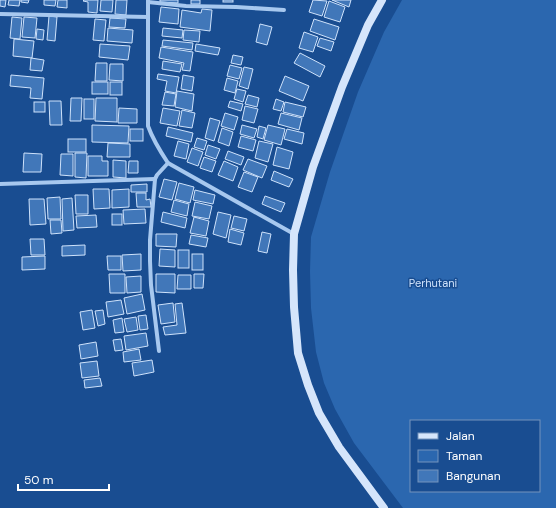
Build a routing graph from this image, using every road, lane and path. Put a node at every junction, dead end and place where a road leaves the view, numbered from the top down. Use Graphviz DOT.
graph roads {
  1 [pos="382,0"];
  2 [pos="148,1"];
  3 [pos="284,10"];
  4 [pos="0,14"];
  5 [pos="148,17"];
  6 [pos="168,163"];
  7 [pos="155,179"];
  8 [pos="0,184"];
  9 [pos="294,234"];
  10 [pos="159,351"];
  11 [pos="384,508"];
  1 -- 9 [label="main road"];
  2 -- 3 [label="street"];
  2 -- 5 [label="street"];
  4 -- 5 [label="street"];
  5 -- 6 [label="street"];
  6 -- 7 [label="street"];
  6 -- 9 [label="street"];
  7 -- 8 [label="street"];
  7 -- 10 [label="street"];
  9 -- 11 [label="main road"];
}
